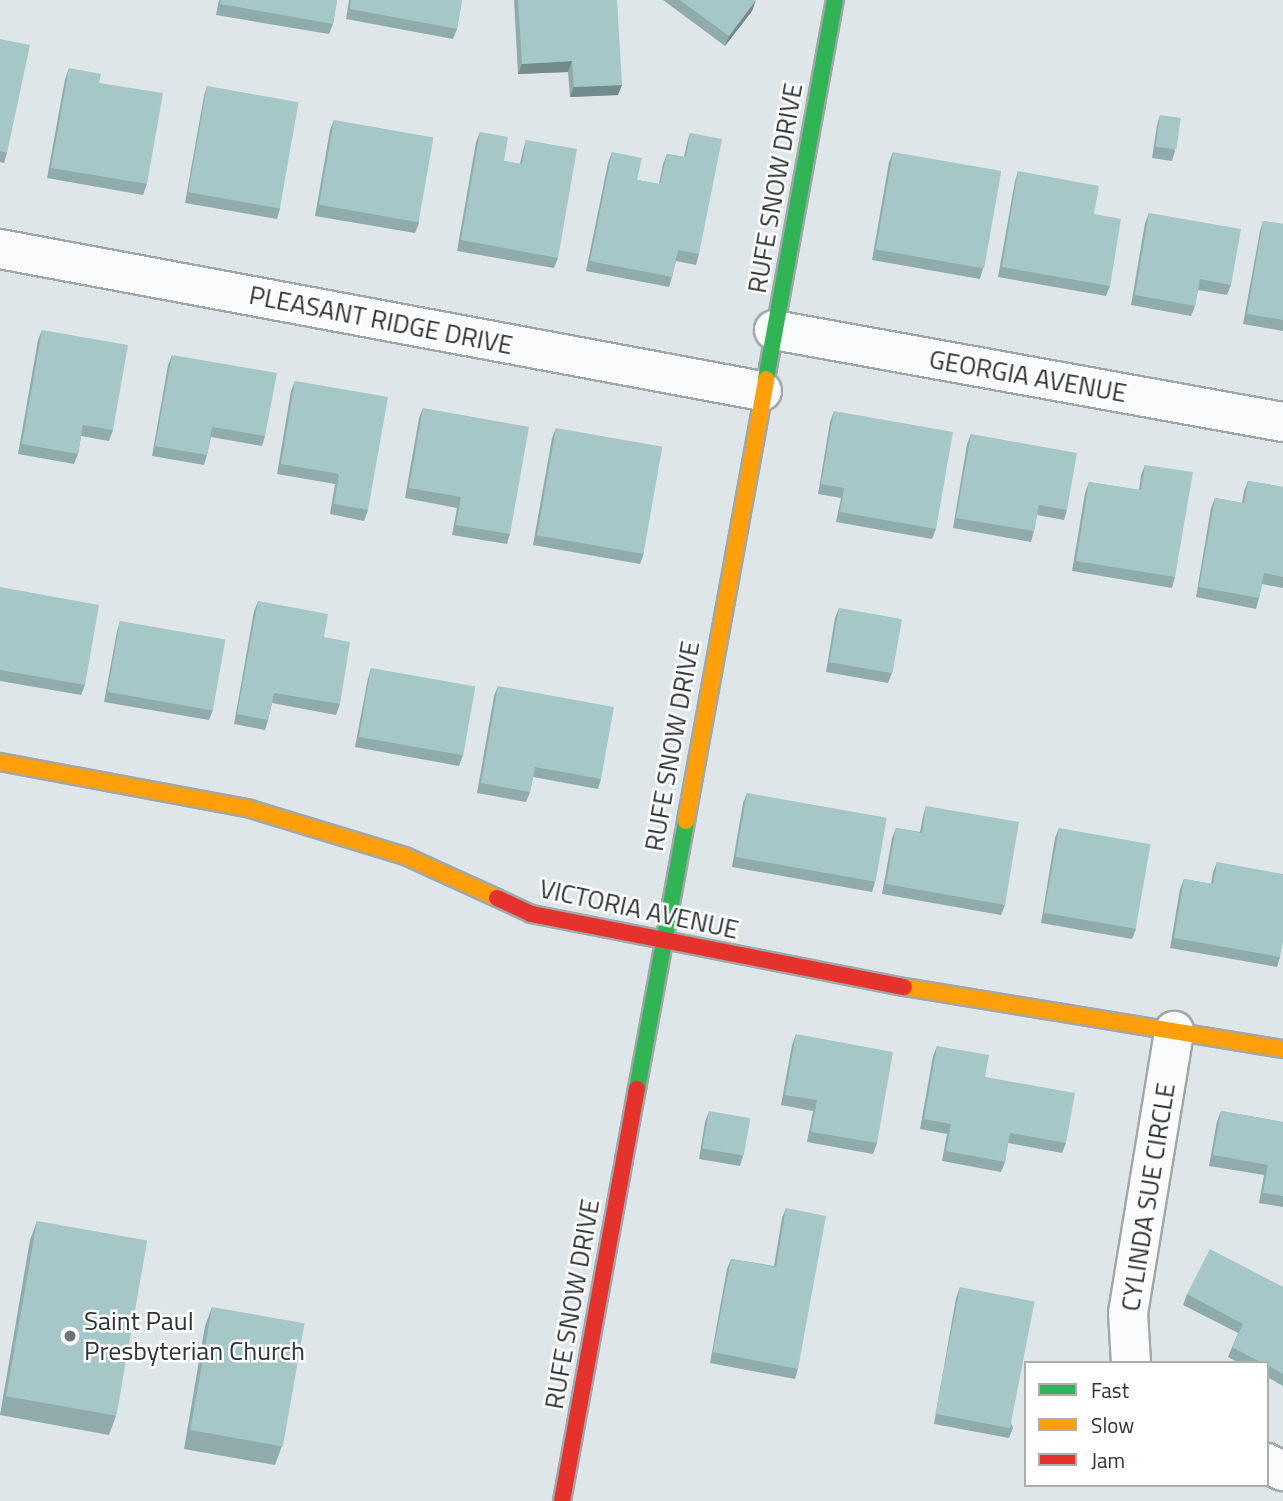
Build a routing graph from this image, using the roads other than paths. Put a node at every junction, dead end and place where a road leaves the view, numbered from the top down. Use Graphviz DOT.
graph roads {
  1 [pos="835,0"];
  2 [pos="0,248"];
  3 [pos="774,330"];
  4 [pos="762,391"];
  5 [pos="1283,422"];
  6 [pos="0,762"];
  7 [pos="662,940"];
  8 [pos="1174,1031"];
  9 [pos="1283,1049"];
  10 [pos="1131,1361"];
  11 [pos="562,1501"];
  1 -- 3 [label="main road, RUFE SNOW DRIVE"];
  2 -- 4 [label="street, PLEASANT RIDGE DRIVE"];
  3 -- 4 [label="main road, RUFE SNOW DRIVE"];
  3 -- 5 [label="street, GEORGIA AVENUE"];
  4 -- 7 [label="main road, RUFE SNOW DRIVE"];
  6 -- 7 [label="main road, VICTORIA AVENUE"];
  7 -- 8 [label="main road, VICTORIA AVENUE"];
  7 -- 11 [label="main road, RUFE SNOW DRIVE"];
  8 -- 9 [label="main road, VICTORIA AVENUE"];
  8 -- 10 [label="street, CYLINDA SUE CIRCLE"];
}
